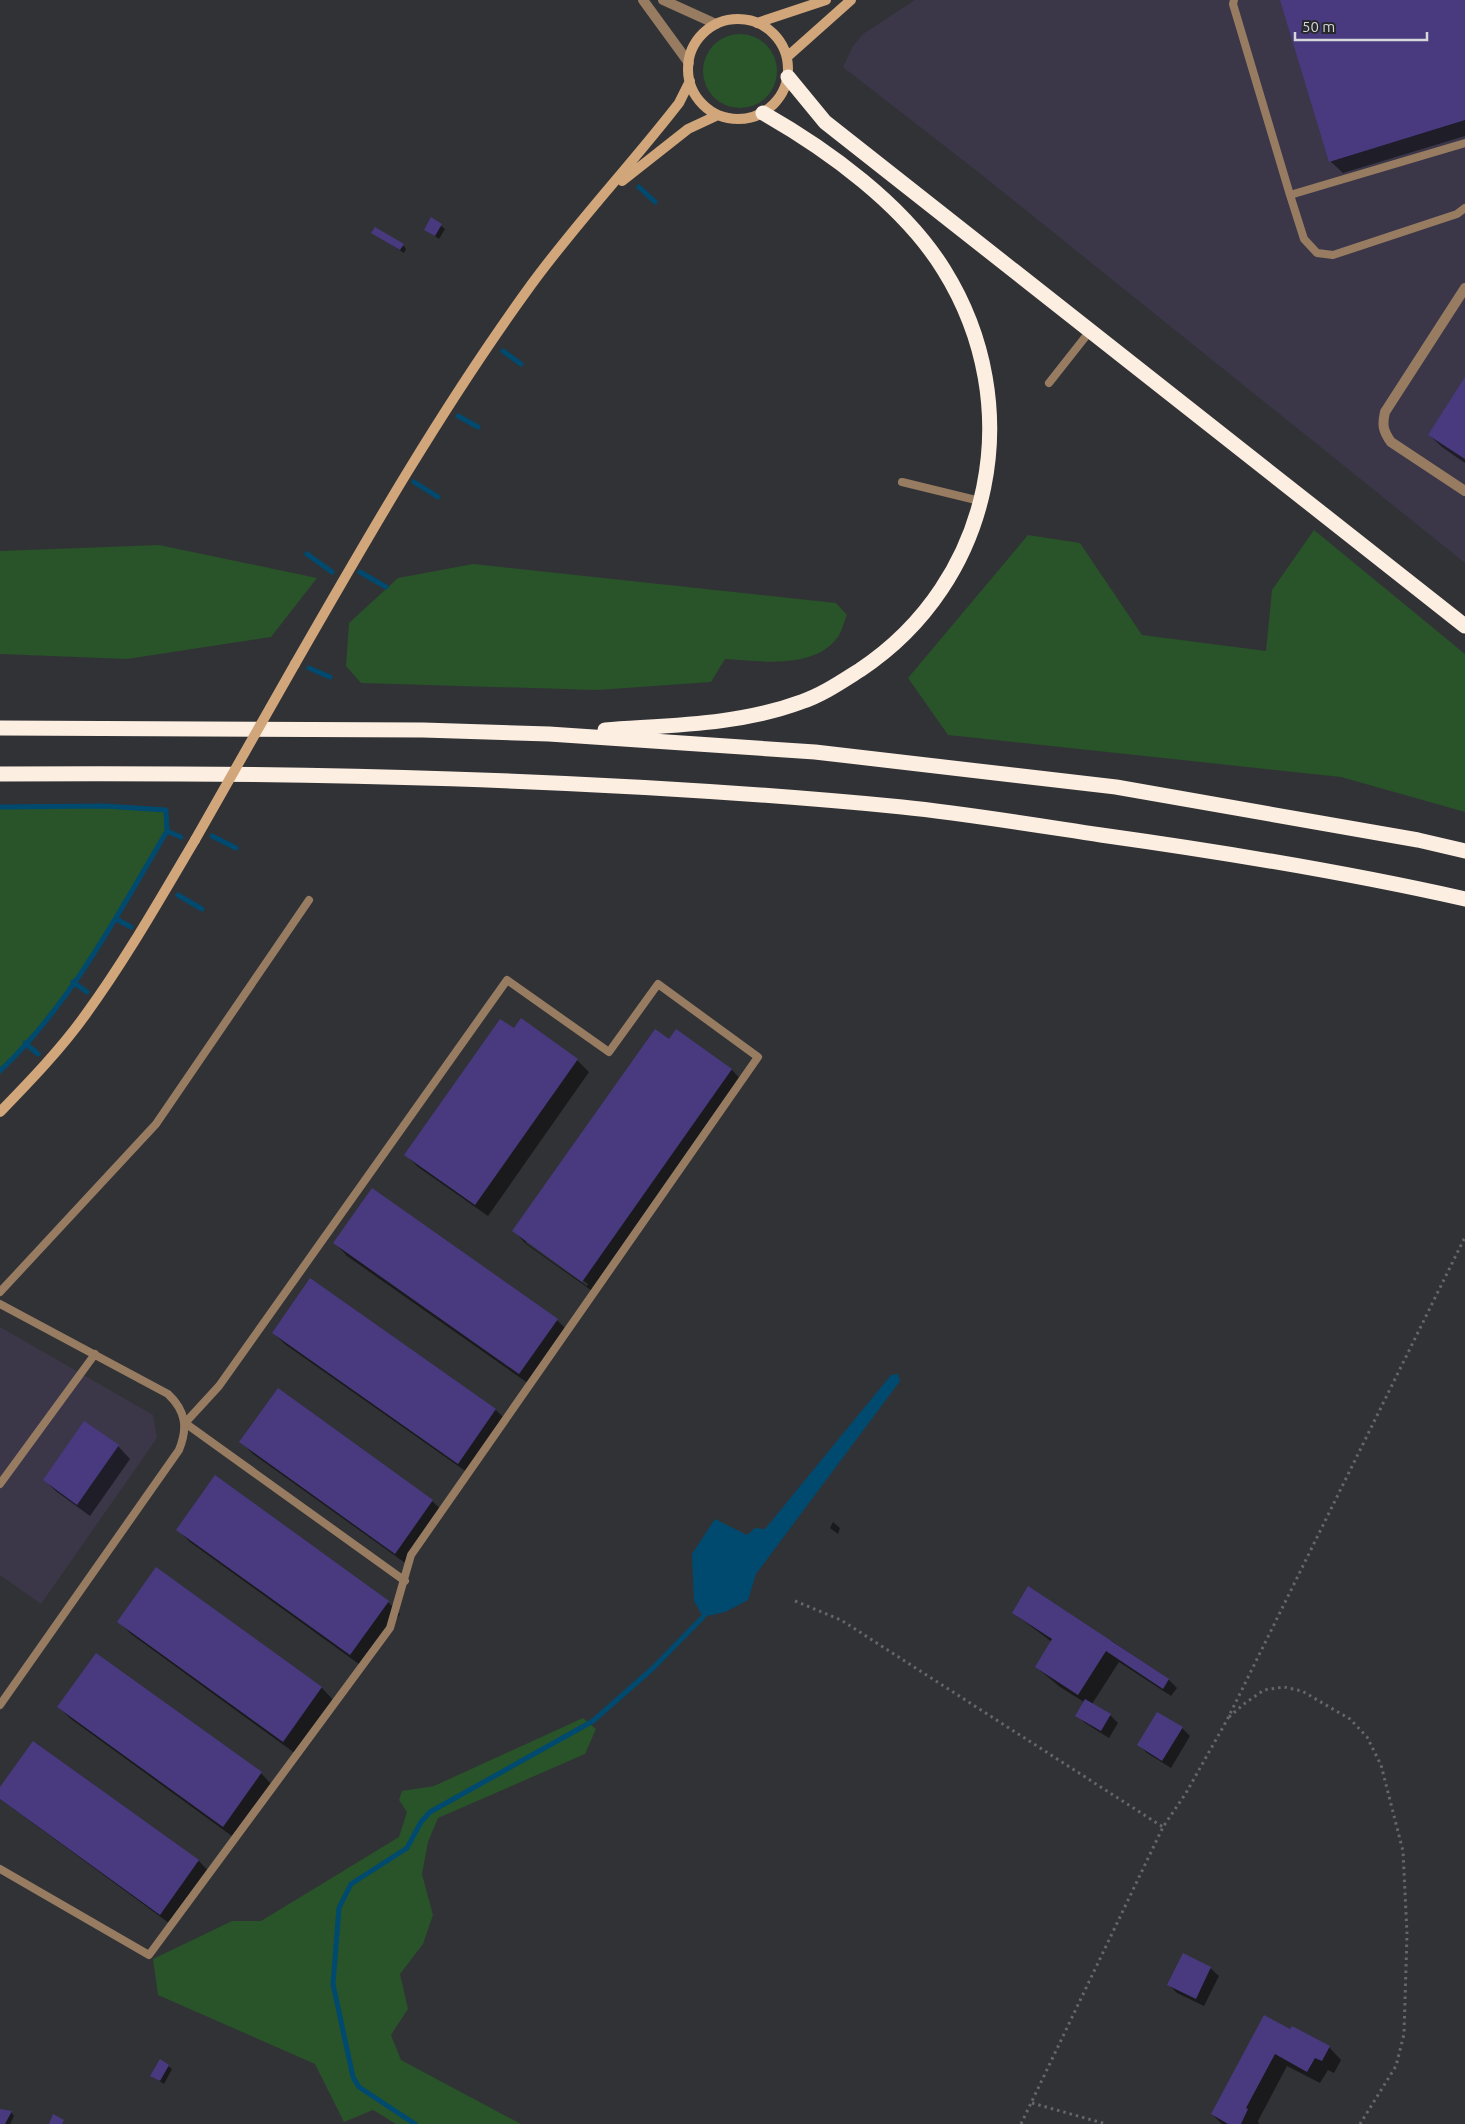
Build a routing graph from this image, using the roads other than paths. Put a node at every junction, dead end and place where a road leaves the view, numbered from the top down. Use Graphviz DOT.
graph roads {
  1 [pos="643,0"];
  2 [pos="663,0"];
  3 [pos="826,0"];
  4 [pos="851,0"];
  5 [pos="1234,0"];
  6 [pos="757,23"];
  7 [pos="716,24"];
  8 [pos="787,57"];
  9 [pos="688,64"];
  10 [pos="788,76"];
  11 [pos="690,81"];
  12 [pos="763,113"];
  13 [pos="718,115"];
  14 [pos="1464,146"];
  15 [pos="1290,195"];
  16 [pos="598,201"];
  17 [pos="1465,208"];
  18 [pos="1465,288"];
  19 [pos="1090,331"];
  20 [pos="1049,383"];
  21 [pos="902,482"];
  22 [pos="1465,491"];
  23 [pos="982,502"];
  24 [pos="1465,626"];
  25 [pos="0,728"];
  26 [pos="549,734"];
  27 [pos="0,774"];
  28 [pos="1465,851"];
  29 [pos="1465,899"];
  30 [pos="309,900"];
  31 [pos="0,1112"];
  32 [pos="0,1292"];
  33 [pos="0,1304"];
  34 [pos="95,1354"];
  35 [pos="185,1423"];
  36 [pos="0,1484"];
  37 [pos="406,1581"];
  38 [pos="0,1705"];
  39 [pos="0,1869"];
  1 -- 9 [label="street"];
  2 -- 7 [label="street"];
  3 -- 6 [label="main road"];
  4 -- 8 [label="main road"];
  5 -- 15 [label="lane"];
  6 -- 7 [label="main road"];
  6 -- 8 [label="main road"];
  7 -- 9 [label="main road"];
  8 -- 10 [label="main road"];
  9 -- 11 [label="main road"];
  10 -- 12 [label="main road"];
  10 -- 19 [label="highway"];
  11 -- 13 [label="main road"];
  11 -- 16 [label="main road"];
  12 -- 13 [label="main road"];
  12 -- 23 [label="highway"];
  13 -- 16 [label="main road"];
  14 -- 15 [label="lane"];
  15 -- 17 [label="lane"];
  16 -- 31 [label="main road, bridge"];
  18 -- 22 [label="street"];
  19 -- 20 [label="lane"];
  19 -- 24 [label="highway"];
  21 -- 23 [label="lane"];
  23 -- 26 [label="highway"];
  25 -- 26 [label="highway"];
  26 -- 28 [label="highway"];
  27 -- 29 [label="highway"];
  30 -- 32 [label="lane"];
  33 -- 34 [label="lane"];
  34 -- 35 [label="lane"];
  34 -- 36 [label="lane"];
  35 -- 37 [label="lane"];
  35 -- 37 [label="lane"];
  35 -- 38 [label="lane"];
  37 -- 39 [label="lane"];
}
